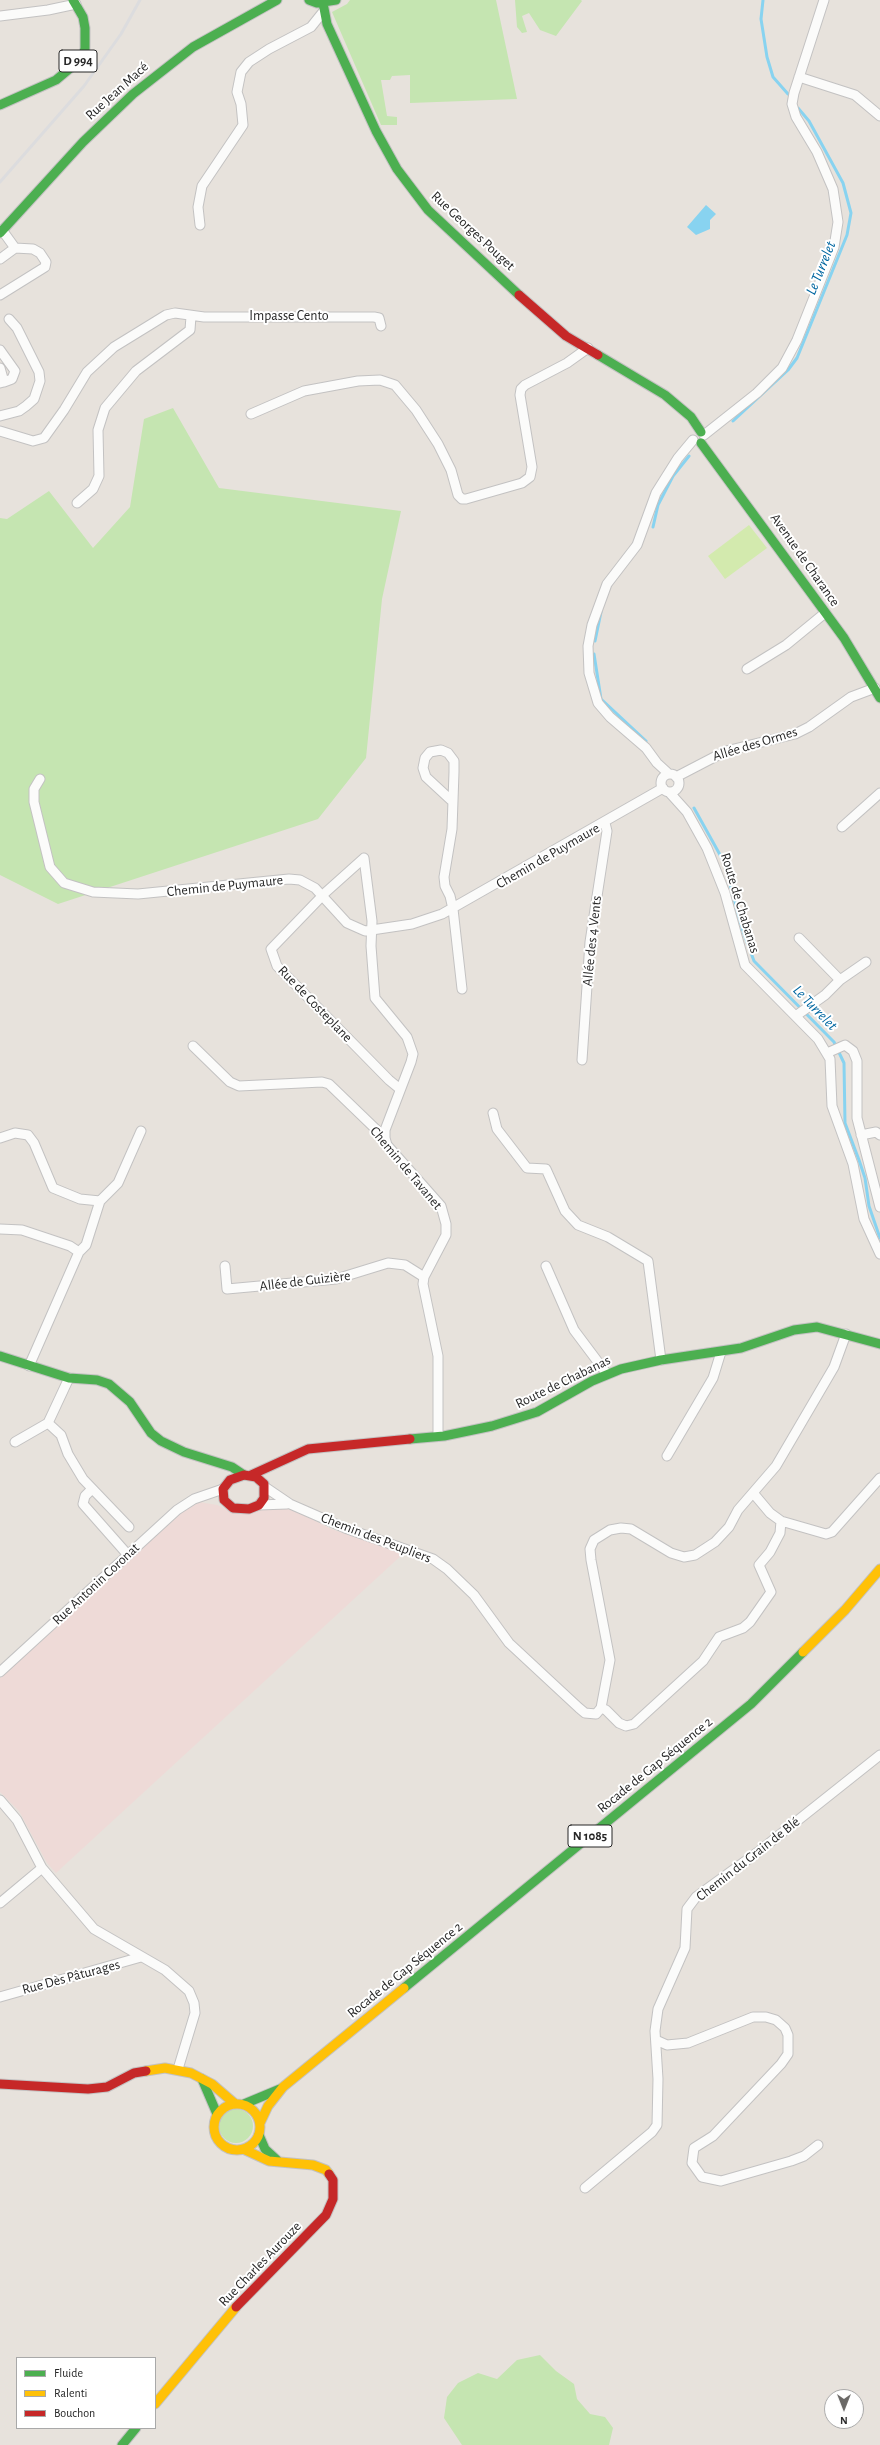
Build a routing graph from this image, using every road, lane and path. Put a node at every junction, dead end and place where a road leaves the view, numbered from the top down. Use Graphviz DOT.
graph roads {
  1 [pos="277,0"];
  2 [pos="309,0"];
  3 [pos="336,0"];
  4 [pos="824,0"];
  5 [pos="74,2"];
  6 [pos="323,3"];
  7 [pos="323,12"];
  8 [pos="0,16"];
  9 [pos="800,77"];
  10 [pos="0,105"];
  11 [pos="880,116"];
  12 [pos="200,225"];
  13 [pos="1,232"];
  14 [pos="15,248"];
  15 [pos="0,259"];
  16 [pos="0,295"];
  17 [pos="191,316"];
  18 [pos="9,319"];
  19 [pos="381,326"];
  20 [pos="588,348"];
  21 [pos="0,350"];
  22 [pos="0,368"];
  23 [pos="2,382"];
  24 [pos="251,414"];
  25 [pos="0,416"];
  26 [pos="0,431"];
  27 [pos="699,437"];
  28 [pos="77,503"];
  29 [pos="825,613"];
  30 [pos="747,669"];
  31 [pos="878,692"];
  32 [pos="669,776"];
  33 [pos="40,779"];
  34 [pos="670,790"];
  35 [pos="880,793"];
  36 [pos="453,802"];
  37 [pos="605,823"];
  38 [pos="842,827"];
  39 [pos="323,896"];
  40 [pos="453,909"];
  41 [pos="371,931"];
  42 [pos="800,938"];
  43 [pos="866,962"];
  44 [pos="840,980"];
  45 [pos="462,989"];
  46 [pos="801,1011"];
  47 [pos="193,1046"];
  48 [pos="829,1052"];
  49 [pos="582,1060"];
  50 [pos="400,1089"];
  51 [pos="493,1113"];
  52 [pos="141,1131"];
  53 [pos="861,1135"];
  54 [pos="880,1135"];
  55 [pos="0,1138"];
  56 [pos="385,1138"];
  57 [pos="100,1202"];
  58 [pos="880,1207"];
  59 [pos="0,1229"];
  60 [pos="79,1252"];
  61 [pos="880,1254"];
  62 [pos="225,1266"];
  63 [pos="546,1266"];
  64 [pos="424,1277"];
  65 [pos="846,1334"];
  66 [pos="880,1344"];
  67 [pos="721,1352"];
  68 [pos="0,1356"];
  69 [pos="661,1360"];
  70 [pos="29,1366"];
  71 [pos="607,1374"];
  72 [pos="69,1378"];
  73 [pos="48,1423"];
  74 [pos="438,1436"];
  75 [pos="15,1442"];
  76 [pos="667,1456"];
  77 [pos="280,1461"];
  78 [pos="216,1462"];
  79 [pos="248,1475"];
  80 [pos="880,1478"];
  81 [pos="224,1486"];
  82 [pos="264,1486"];
  83 [pos="92,1489"];
  84 [pos="754,1494"];
  85 [pos="194,1499"];
  86 [pos="226,1503"];
  87 [pos="259,1504"];
  88 [pos="290,1504"];
  89 [pos="781,1521"];
  90 [pos="129,1527"];
  91 [pos="128,1555"];
  92 [pos="880,1569"];
  93 [pos="0,1672"];
  94 [pos="601,1708"];
  95 [pos="880,1755"];
  96 [pos="0,1800"];
  97 [pos="42,1868"];
  98 [pos="0,1903"];
  99 [pos="141,1957"];
  100 [pos="0,1997"];
  101 [pos="656,2040"];
  102 [pos="178,2069"];
  103 [pos="202,2079"];
  104 [pos="0,2084"];
  105 [pos="284,2087"];
  106 [pos="234,2103"];
  107 [pos="244,2104"];
  108 [pos="217,2114"];
  109 [pos="260,2123"];
  110 [pos="259,2135"];
  111 [pos="818,2145"];
  112 [pos="243,2149"];
  113 [pos="284,2164"];
  114 [pos="585,2188"];
  115 [pos="156,2403"];
  116 [pos="135,2429"];
  117 [pos="122,2445"];
  1 -- 13 [label="street, Rue Jean Macé"];
  2 -- 6 [label="street"];
  3 -- 6 [label="street"];
  4 -- 9 [label="street"];
  5 -- 8 [label="street"];
  5 -- 10 [label="street, D 994"];
  6 -- 7 [label="street, Rue Georges Pouget"];
  7 -- 12 [label="street"];
  7 -- 20 [label="street, Rue Georges Pouget"];
  9 -- 11 [label="street"];
  9 -- 27 [label="street"];
  13 -- 14 [label="street"];
  14 -- 15 [label="street"];
  14 -- 16 [label="street"];
  17 -- 19 [label="street, Impasse Cento"];
  17 -- 26 [label="street"];
  17 -- 28 [label="street"];
  18 -- 25 [label="street"];
  20 -- 24 [label="street"];
  20 -- 27 [label="street, Rue Georges Pouget"];
  21 -- 23 [label="street"];
  22 -- 23 [label="street"];
  27 -- 29 [label="street, Avenue de Charance"];
  27 -- 32 [label="street"];
  29 -- 30 [label="street"];
  29 -- 31 [label="street, Avenue de Charance"];
  31 -- 32 [label="street, Allée des Ormes"];
  32 -- 34 [label="street"];
  32 -- 34 [label="street"];
  33 -- 39 [label="street, Chemin de Puymaure"];
  34 -- 37 [label="street, Chemin de Puymaure"];
  34 -- 46 [label="street, Route de Chabanas"];
  35 -- 38 [label="street"];
  36 -- 36 [label="street"];
  36 -- 40 [label="street"];
  37 -- 40 [label="street, Chemin de Puymaure"];
  37 -- 49 [label="street, Allée des 4 Vents"];
  39 -- 41 [label="street, Chemin de Puymaure"];
  39 -- 41 [label="street"];
  39 -- 50 [label="street, Rue de Costeplane"];
  40 -- 41 [label="street, Chemin de Puymaure"];
  40 -- 45 [label="street"];
  41 -- 50 [label="street"];
  42 -- 44 [label="street"];
  43 -- 44 [label="street"];
  44 -- 46 [label="street"];
  46 -- 48 [label="street, Route de Chabanas"];
  47 -- 56 [label="street, Chemin de Tavanet"];
  48 -- 53 [label="street"];
  48 -- 61 [label="street, Route de Chabanas"];
  50 -- 56 [label="street"];
  51 -- 69 [label="street"];
  52 -- 57 [label="street"];
  53 -- 54 [label="street"];
  53 -- 58 [label="street"];
  55 -- 57 [label="street"];
  56 -- 64 [label="street, Chemin de Tavanet"];
  57 -- 60 [label="street"];
  59 -- 60 [label="street"];
  60 -- 70 [label="street"];
  62 -- 64 [label="street, Allée de Guizière"];
  63 -- 71 [label="street"];
  64 -- 74 [label="street"];
  65 -- 66 [label="street, Route de Chabanas"];
  65 -- 67 [label="street, Route de Chabanas"];
  65 -- 84 [label="street"];
  67 -- 69 [label="street, Route de Chabanas"];
  67 -- 76 [label="street"];
  68 -- 70 [label="street"];
  69 -- 71 [label="street, Route de Chabanas"];
  70 -- 72 [label="street"];
  71 -- 74 [label="street, Route de Chabanas"];
  72 -- 73 [label="street"];
  72 -- 78 [label="street"];
  73 -- 75 [label="street"];
  73 -- 83 [label="street"];
  74 -- 77 [label="street, Route de Chabanas"];
  77 -- 79 [label="street, Route de Chabanas"];
  77 -- 82 [label="street"];
  78 -- 79 [label="street"];
  78 -- 81 [label="street"];
  79 -- 81 [label="street"];
  79 -- 82 [label="street"];
  80 -- 89 [label="street"];
  81 -- 85 [label="street, Rue Antonin Coronat"];
  81 -- 86 [label="street"];
  82 -- 87 [label="street"];
  82 -- 88 [label="street, Chemin des Peupliers"];
  83 -- 90 [label="street"];
  83 -- 91 [label="street"];
  84 -- 89 [label="street"];
  84 -- 94 [label="street"];
  85 -- 86 [label="street"];
  85 -- 91 [label="street, Rue Antonin Coronat"];
  86 -- 87 [label="street"];
  87 -- 88 [label="street, Chemin des Peupliers"];
  88 -- 94 [label="street, Chemin des Peupliers"];
  89 -- 94 [label="street"];
  91 -- 93 [label="street, Rue Antonin Coronat"];
  92 -- 105 [label="street, Rocade de Gap Séquence 2 / N 1085"];
  95 -- 101 [label="street, Chemin du Grain de Blé"];
  96 -- 97 [label="street"];
  97 -- 98 [label="street"];
  97 -- 99 [label="street"];
  99 -- 100 [label="street, Rue Dès Pâturages"];
  99 -- 102 [label="street"];
  101 -- 111 [label="street"];
  101 -- 114 [label="street, Chemin du Grain de Blé"];
  102 -- 103 [label="street"];
  102 -- 104 [label="street"];
  103 -- 106 [label="street"];
  103 -- 108 [label="street"];
  105 -- 107 [label="street, Rocade de Gap Séquence 2 / N 1085"];
  105 -- 109 [label="street, Rocade de Gap Séquence 2 / N 1085"];
  106 -- 107 [label="street"];
  106 -- 108 [label="street"];
  107 -- 109 [label="street"];
  108 -- 112 [label="street"];
  109 -- 110 [label="street"];
  110 -- 112 [label="street"];
  110 -- 113 [label="street"];
  112 -- 113 [label="street, Rue Charles Aurouze"];
  113 -- 115 [label="street, Rue Charles Aurouze"];
  116 -- 117 [label="street"];
}
